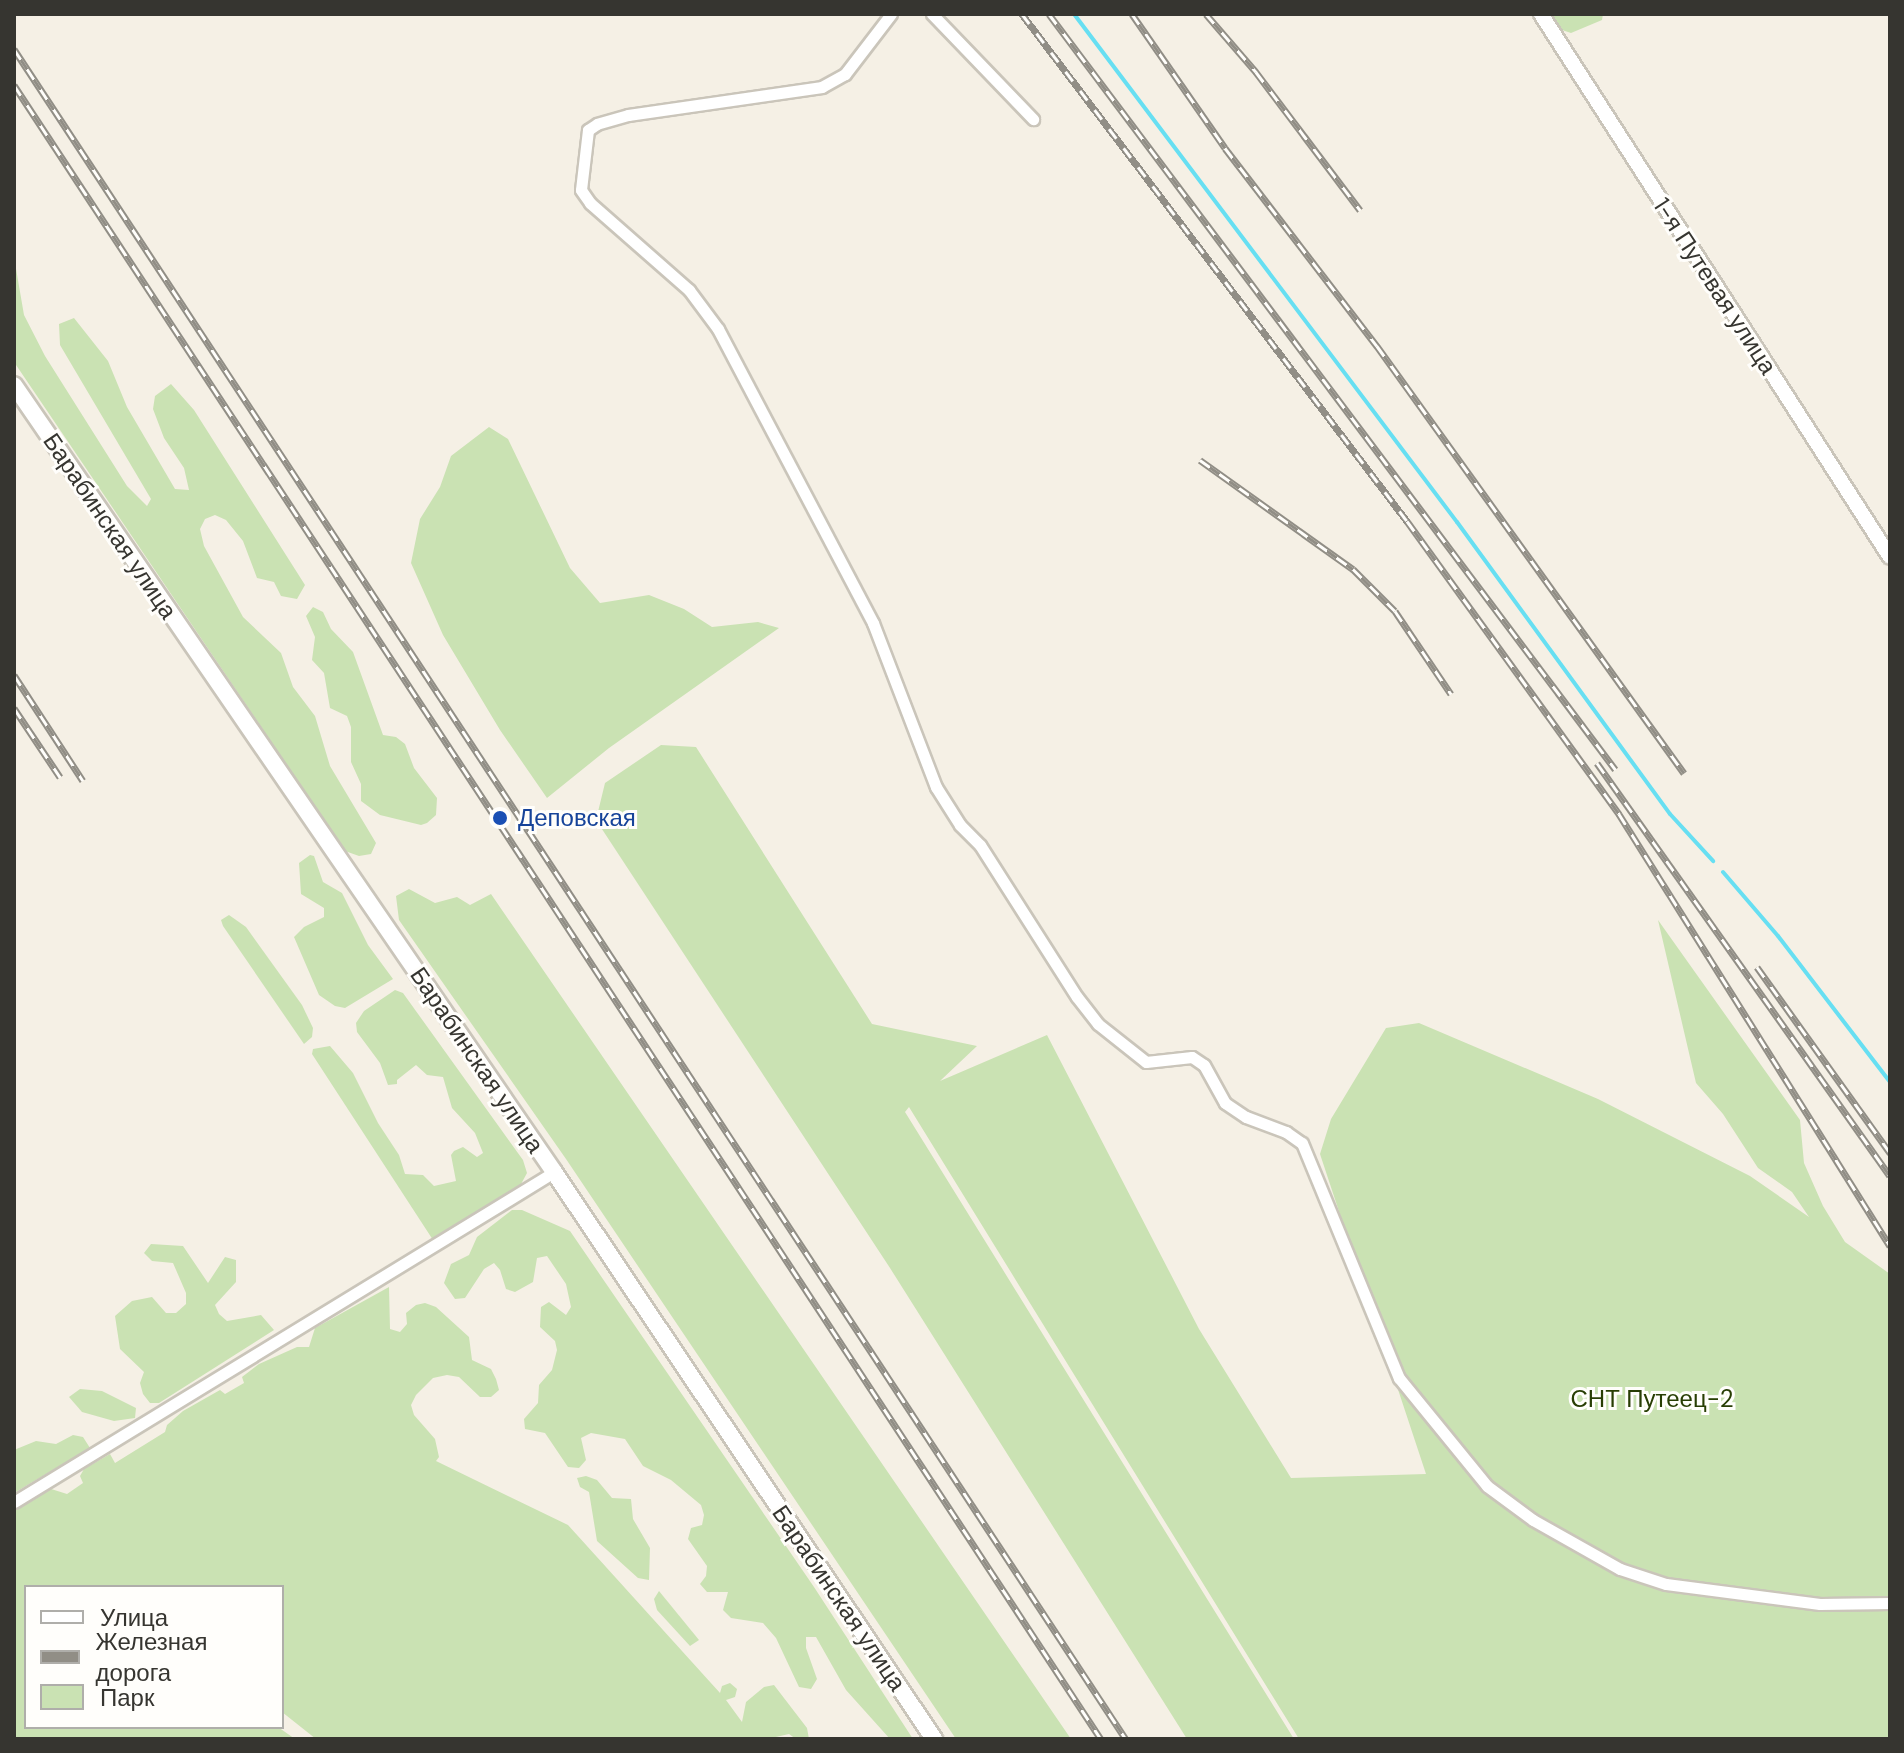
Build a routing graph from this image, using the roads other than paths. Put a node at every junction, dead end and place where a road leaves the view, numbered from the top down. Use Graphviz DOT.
graph roads {
  1 [pos="891,14"];
  2 [pos="932,14"];
  3 [pos="1541,14"];
  4 [pos="1033,119"];
  5 [pos="14,385"];
  6 [pos="1890,557"];
  7 [pos="554,1172"];
  8 [pos="14,1502"];
  9 [pos="1890,1603"];
  10 [pos="934,1739"];
  1 -- 9 [label="street"];
  2 -- 4 [label="street"];
  3 -- 6 [label="street, 1-я Путевая улица"];
  5 -- 7 [label="main road, Барабинская улица"];
  7 -- 8 [label="street"];
  7 -- 10 [label="main road, Барабинская улица"];
}
